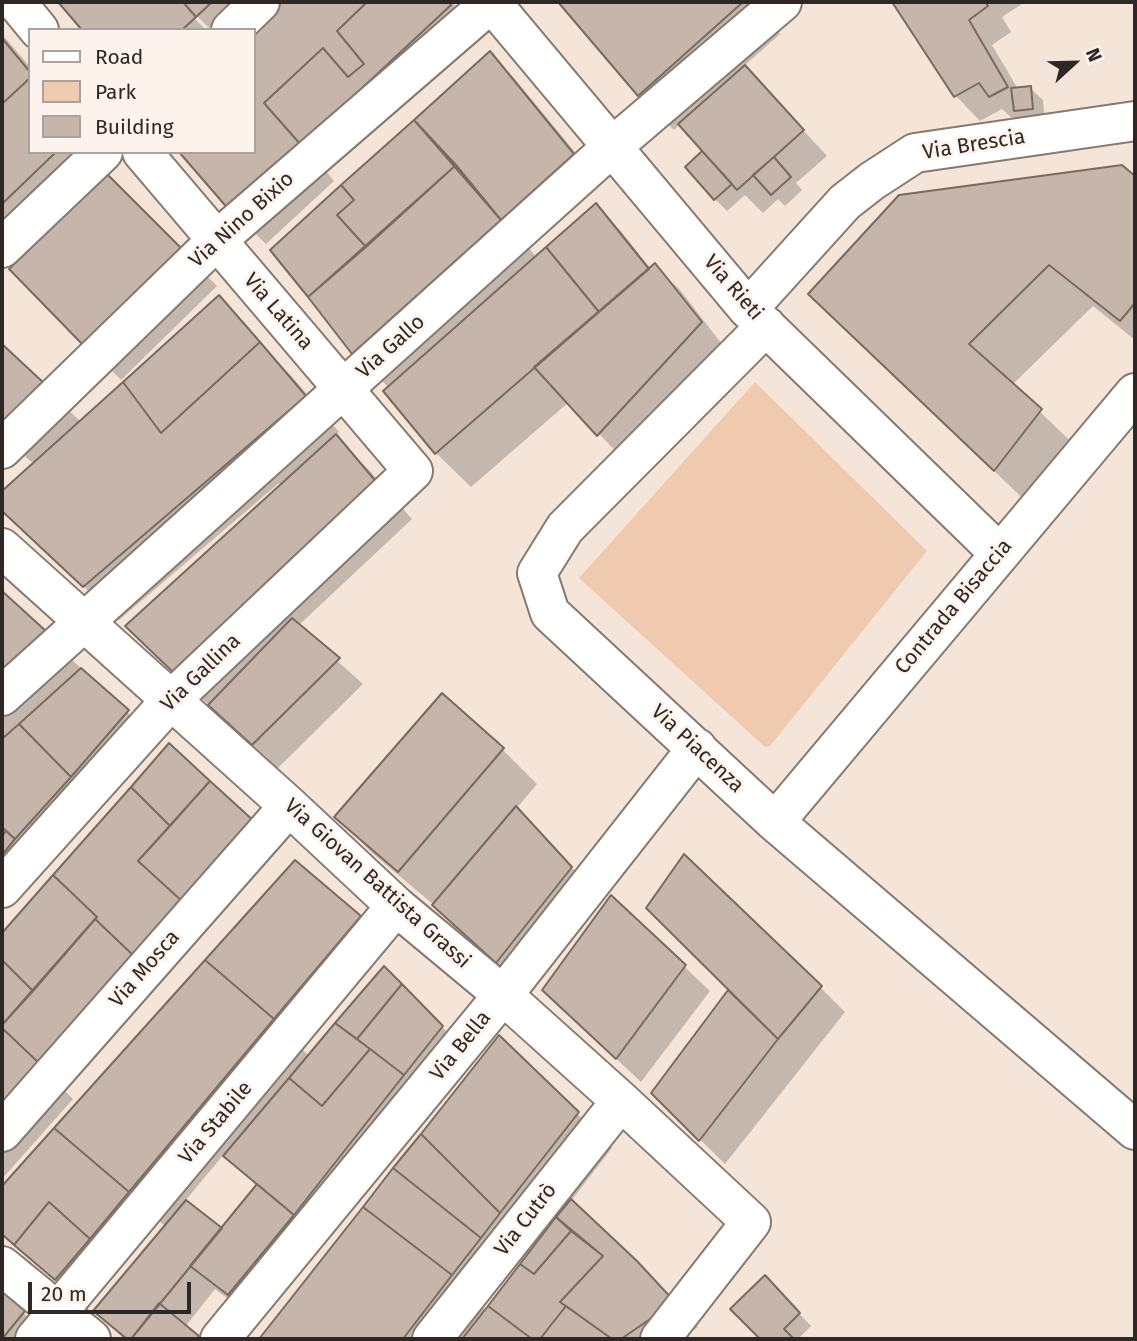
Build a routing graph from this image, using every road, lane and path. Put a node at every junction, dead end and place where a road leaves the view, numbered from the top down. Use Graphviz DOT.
graph roads {
  1 [pos="16,2"];
  2 [pos="260,2"];
  3 [pos="492,2"];
  4 [pos="782,2"];
  5 [pos="37,28"];
  6 [pos="233,28"];
  7 [pos="1135,121"];
  8 [pos="613,146"];
  9 [pos="101,154"];
  10 [pos="144,154"];
  11 [pos="216,240"];
  12 [pos="2,248"];
  13 [pos="757,318"];
  14 [pos="344,389"];
  15 [pos="1135,393"];
  16 [pos="2,449"];
  17 [pos="413,471"];
  18 [pos="2,548"];
  19 [pos="999,552"];
  20 [pos="84,622"];
  21 [pos="2,696"];
  22 [pos="171,700"];
  23 [pos="697,748"];
  24 [pos="289,806"];
  25 [pos="775,822"];
  26 [pos="2,888"];
  27 [pos="396,906"];
  28 [pos="503,995"];
  29 [pos="621,1101"];
  30 [pos="1135,1130"];
  31 [pos="2,1132"];
  32 [pos="2,1266"];
  33 [pos="47,1326"];
  34 [pos="91,1339"];
  35 [pos="220,1339"];
  36 [pos="432,1339"];
  37 [pos="660,1339"];
  1 -- 5 [label="street"];
  2 -- 6 [label="street"];
  3 -- 8 [label="street, Via Rieti"];
  3 -- 11 [label="street, Via Nino Bixio"];
  4 -- 8 [label="street, Via Gallo"];
  7 -- 13 [label="street, Via Brescia"];
  8 -- 13 [label="street, Via Rieti"];
  8 -- 14 [label="street, Via Gallo"];
  9 -- 12 [label="street"];
  10 -- 11 [label="street, Via Latina"];
  11 -- 14 [label="street, Via Latina"];
  11 -- 16 [label="street, Via Nino Bixio"];
  13 -- 19 [label="street, Via Rieti"];
  13 -- 23 [label="street, Via Piacenza"];
  14 -- 17 [label="street, Via Latina"];
  14 -- 20 [label="street, Via Gallo"];
  15 -- 19 [label="street, Contrada Bisaccia"];
  17 -- 22 [label="street, Via Gallina"];
  18 -- 20 [label="street, Via Giovan Battista Grassi"];
  19 -- 25 [label="street, Contrada Bisaccia"];
  20 -- 21 [label="street, Via Gallo"];
  20 -- 22 [label="street, Via Giovan Battista Grassi"];
  22 -- 24 [label="street, Via Giovan Battista Grassi"];
  22 -- 26 [label="street, Via Gallina"];
  23 -- 25 [label="street, Via Piacenza"];
  23 -- 28 [label="street, Via Bella"];
  24 -- 27 [label="street, Via Giovan Battista Grassi"];
  24 -- 31 [label="street, Via Mosca"];
  25 -- 30 [label="street, Via Piacenza"];
  27 -- 28 [label="street, Via Giovan Battista Grassi"];
  27 -- 33 [label="street, Via Stabile"];
  28 -- 29 [label="street, Via Giovan Battista Grassi"];
  28 -- 35 [label="street, Via Bella"];
  29 -- 36 [label="street, Via Cutrò"];
  29 -- 37 [label="street, Via Giovan Battista Grassi"];
  32 -- 33 [label="street"];
  33 -- 34 [label="street"];
}
